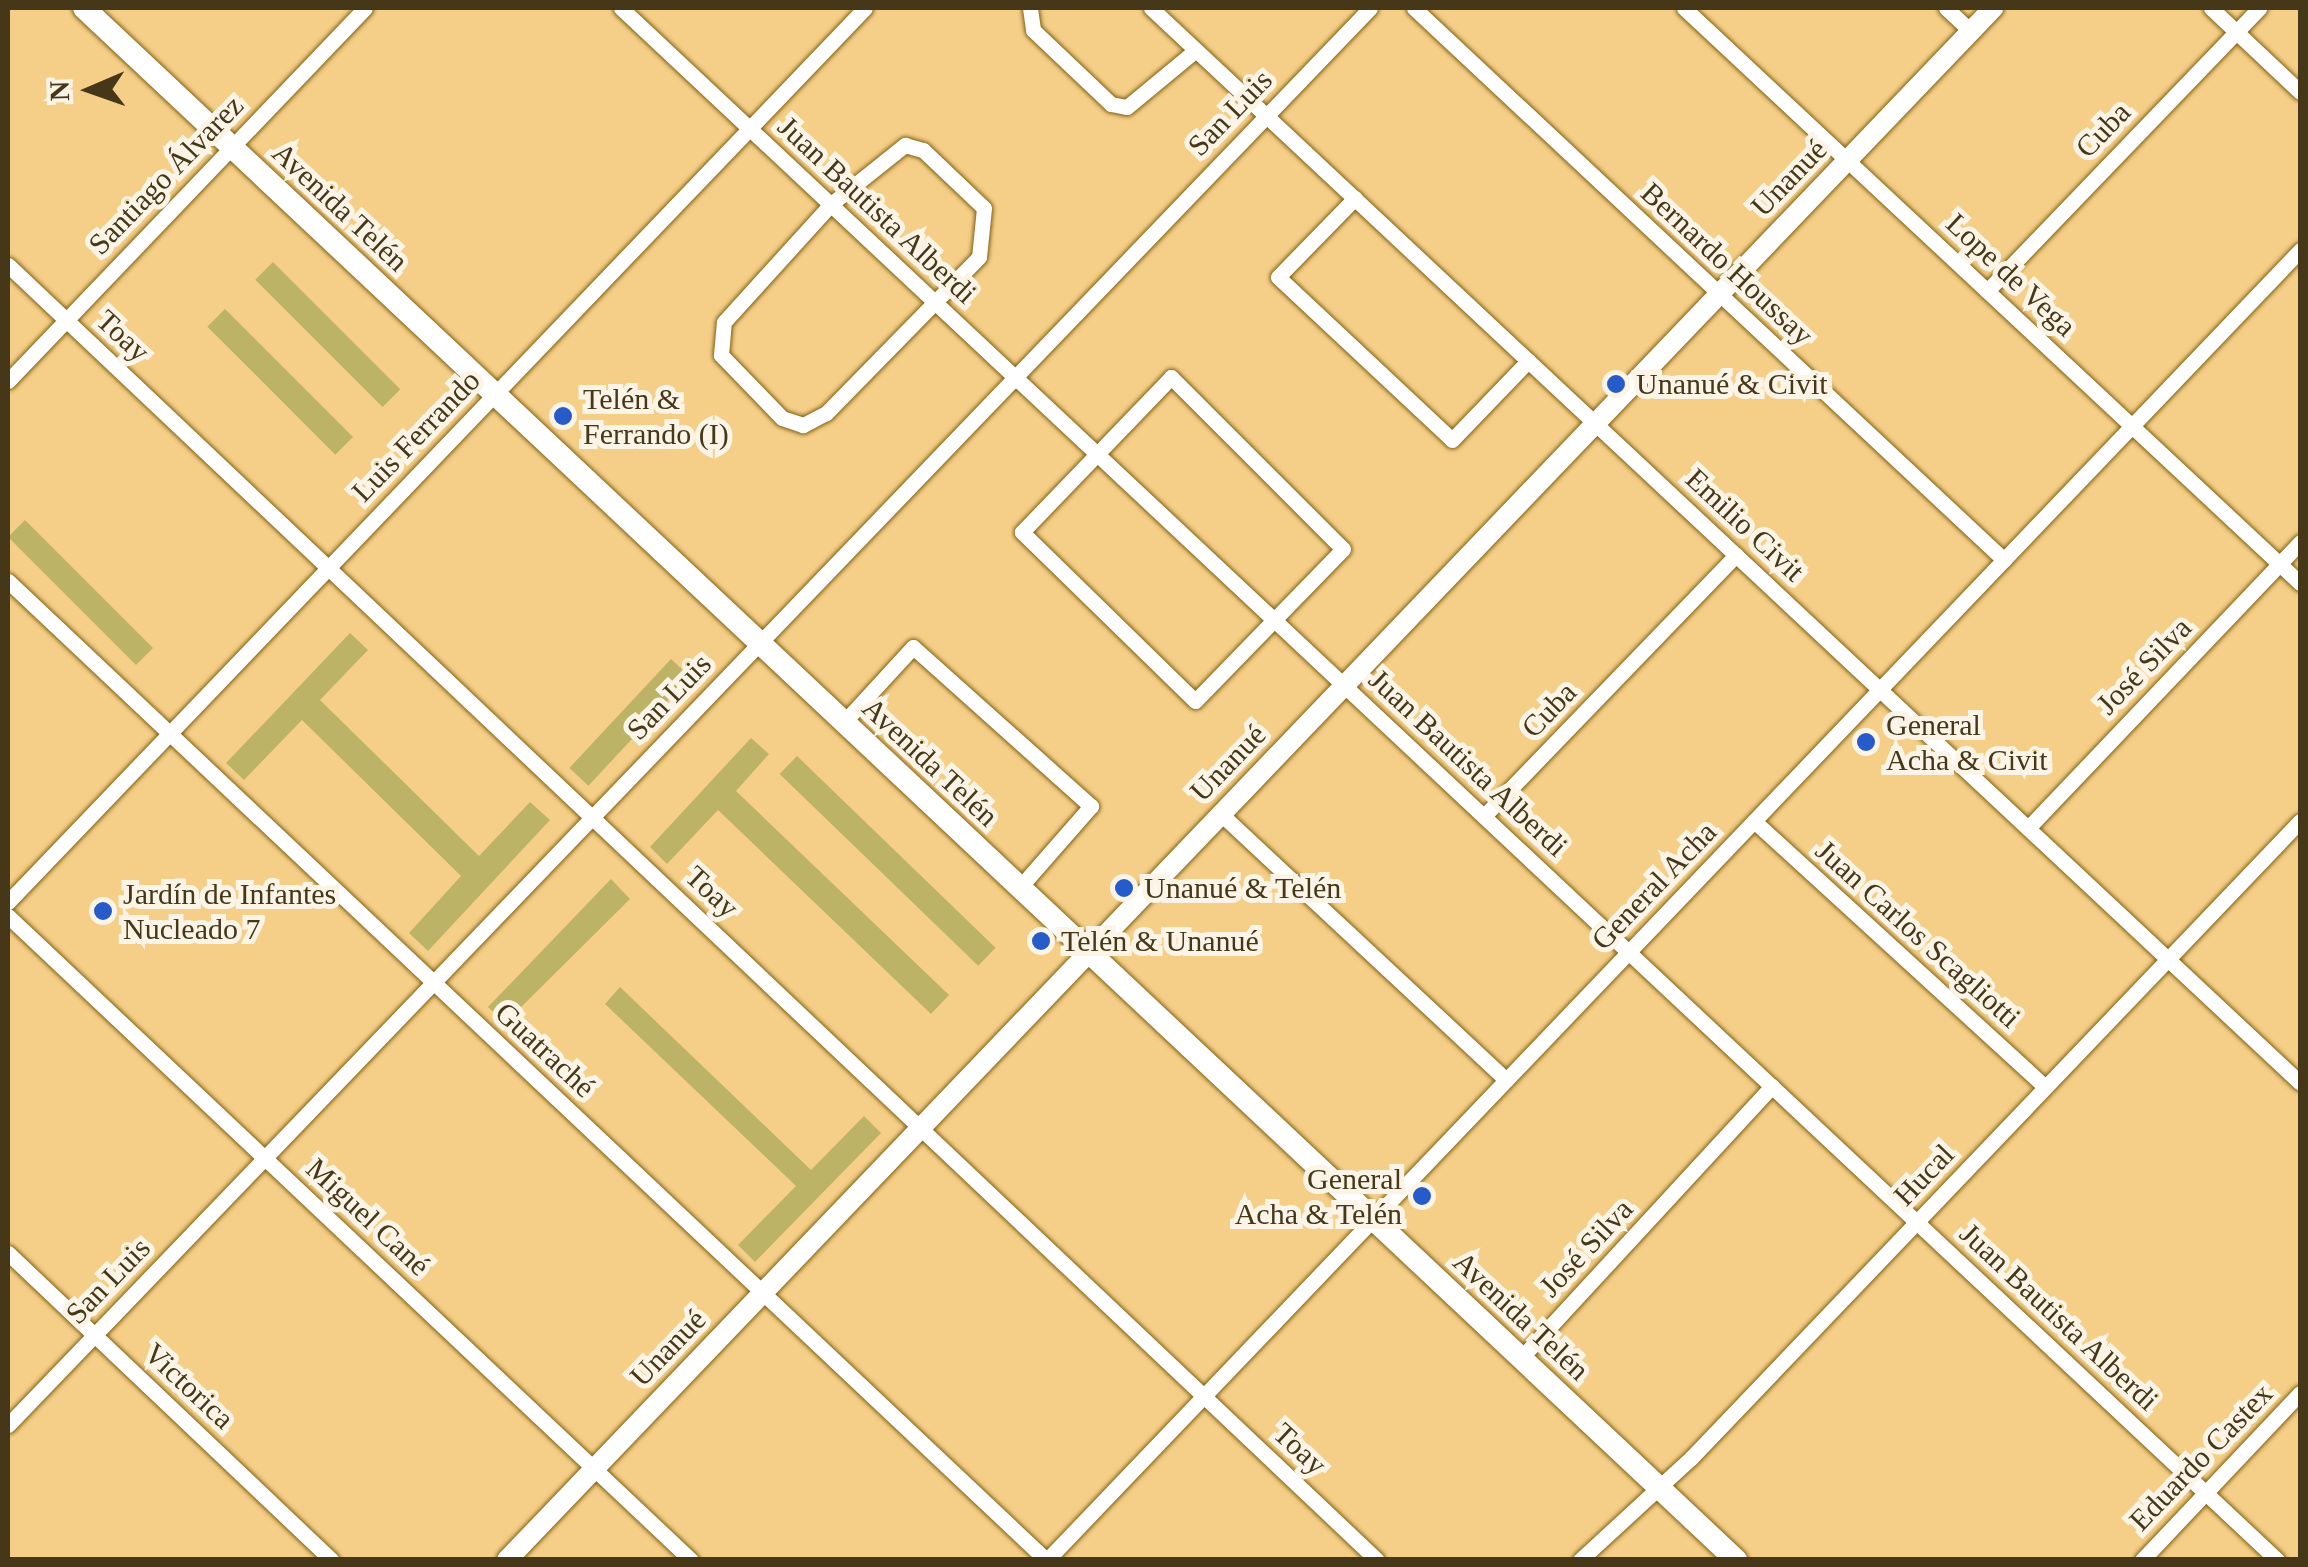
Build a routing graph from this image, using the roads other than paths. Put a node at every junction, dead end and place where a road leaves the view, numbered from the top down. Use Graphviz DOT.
graph roads {
  1 [pos="84,8"];
  2 [pos="365,8"];
  3 [pos="621,8"];
  4 [pos="864,8"];
  5 [pos="1030,8"];
  6 [pos="1151,8"];
  7 [pos="1370,8"];
  8 [pos="1414,8"];
  9 [pos="1684,8"];
  10 [pos="1946,8"];
  11 [pos="1994,8"];
  12 [pos="2211,8"];
  13 [pos="2259,8"];
  14 [pos="1971,31"];
  15 [pos="2236,32"];
  16 [pos="1196,50"];
  17 [pos="2300,92"];
  18 [pos="1267,116"];
  19 [pos="750,128"];
  20 [pos="232,147"];
  21 [pos="1847,160"];
  22 [pos="1355,198"];
  23 [pos="831,204"];
  24 [pos="2300,250"];
  25 [pos="8,266"];
  26 [pos="1987,290"];
  27 [pos="1719,294"];
  28 [pos="934,301"];
  29 [pos="66,320"];
  30 [pos="1528,360"];
  31 [pos="1015,377"];
  32 [pos="8,381"];
  33 [pos="494,394"];
  34 [pos="1596,423"];
  35 [pos="2132,426"];
  36 [pos="1097,453"];
  37 [pos="2300,542"];
  38 [pos="1736,555"];
  39 [pos="2004,560"];
  40 [pos="2280,564"];
  41 [pos="328,568"];
  42 [pos="8,581"];
  43 [pos="2300,583"];
  44 [pos="1274,620"];
  45 [pos="760,643"];
  46 [pos="1344,686"];
  47 [pos="1880,690"];
  48 [pos="844,722"];
  49 [pos="169,734"];
  50 [pos="1221,814"];
  51 [pos="1484,816"];
  52 [pos="592,817"];
  53 [pos="1754,821"];
  54 [pos="2300,821"];
  55 [pos="2028,828"];
  56 [pos="1020,887"];
  57 [pos="8,902"];
  58 [pos="8,916"];
  59 [pos="1089,952"];
  60 [pos="1629,952"];
  61 [pos="2168,959"];
  62 [pos="433,982"];
  63 [pos="1506,1080"];
  64 [pos="2300,1083"];
  65 [pos="1772,1086"];
  66 [pos="2045,1087"];
  67 [pos="921,1128"];
  68 [pos="265,1158"];
  69 [pos="1373,1219"];
  70 [pos="1917,1222"];
  71 [pos="8,1253"];
  72 [pos="762,1293"];
  73 [pos="94,1335"];
  74 [pos="1522,1358"];
  75 [pos="2300,1393"];
  76 [pos="1204,1396"];
  77 [pos="8,1425"];
  78 [pos="594,1468"];
  79 [pos="1658,1486"];
  80 [pos="2206,1492"];
  81 [pos="332,1560"];
  82 [pos="507,1560"];
  83 [pos="691,1560"];
  84 [pos="1046,1560"];
  85 [pos="1378,1560"];
  86 [pos="1580,1560"];
  87 [pos="1736,1560"];
  88 [pos="2142,1560"];
  89 [pos="2277,1560"];
  1 -- 20 [label="main road, Avenida Telén"];
  2 -- 20 [label="street, Santiago Álvarez"];
  3 -- 19 [label="street, Juan Bautista Alberdi"];
  4 -- 19 [label="street, Luis Ferrando"];
  5 -- 16 [label="street"];
  6 -- 16 [label="street, Emilio Civit"];
  7 -- 18 [label="street, San Luis"];
  8 -- 27 [label="street, Bernardo Houssay"];
  9 -- 21 [label="street, Lope de Vega"];
  10 -- 14 [label="street"];
  11 -- 14 [label="street, Unanué"];
  12 -- 15 [label="street"];
  13 -- 15 [label="street, Cuba"];
  14 -- 21 [label="street, Unanué"];
  15 -- 17 [label="street"];
  15 -- 26 [label="street, Cuba"];
  16 -- 18 [label="street, Emilio Civit"];
  18 -- 22 [label="street, Emilio Civit"];
  18 -- 31 [label="street, San Luis"];
  19 -- 23 [label="street, Juan Bautista Alberdi"];
  19 -- 33 [label="street, Luis Ferrando"];
  20 -- 29 [label="street, Santiago Álvarez"];
  20 -- 33 [label="main road, Avenida Telén"];
  21 -- 26 [label="street, Lope de Vega"];
  21 -- 27 [label="street, Unanué"];
  22 -- 30 [label="street, Emilio Civit"];
  22 -- 30 [label="street"];
  23 -- 28 [label="street, Juan Bautista Alberdi"];
  23 -- 28 [label="street"];
  23 -- 28 [label="street"];
  24 -- 35 [label="street, General Acha"];
  25 -- 29 [label="street, Toay"];
  26 -- 35 [label="street, Lope de Vega"];
  27 -- 34 [label="street, Unanué"];
  27 -- 39 [label="street, Bernardo Houssay"];
  28 -- 31 [label="street, Juan Bautista Alberdi"];
  29 -- 32 [label="street, Santiago Álvarez"];
  29 -- 41 [label="street, Toay"];
  30 -- 34 [label="street, Emilio Civit"];
  31 -- 36 [label="street, Juan Bautista Alberdi"];
  31 -- 45 [label="street, San Luis"];
  33 -- 41 [label="street, Luis Ferrando"];
  33 -- 45 [label="main road, Avenida Telén"];
  34 -- 38 [label="street, Emilio Civit"];
  34 -- 46 [label="street, Unanué"];
  35 -- 39 [label="street, General Acha"];
  35 -- 40 [label="street, Lope de Vega"];
  36 -- 44 [label="street, Juan Bautista Alberdi"];
  36 -- 44 [label="street"];
  36 -- 44 [label="street"];
  37 -- 40 [label="street, José Silva"];
  38 -- 47 [label="street, Emilio Civit"];
  38 -- 51 [label="street, Cuba"];
  39 -- 47 [label="street, General Acha"];
  40 -- 43 [label="street, Lope de Vega"];
  40 -- 55 [label="street, José Silva"];
  41 -- 49 [label="street, Luis Ferrando"];
  41 -- 52 [label="street, Toay"];
  42 -- 49 [label="street, Guatraché"];
  44 -- 46 [label="street, Juan Bautista Alberdi"];
  45 -- 48 [label="main road, Avenida Telén"];
  45 -- 52 [label="street, San Luis"];
  46 -- 50 [label="street, Unanué"];
  46 -- 51 [label="street, Juan Bautista Alberdi"];
  47 -- 53 [label="street, General Acha"];
  47 -- 55 [label="street, Emilio Civit"];
  48 -- 56 [label="main road, Avenida Telén"];
  48 -- 56 [label="street"];
  49 -- 57 [label="street, Luis Ferrando"];
  49 -- 62 [label="street, Guatraché"];
  50 -- 59 [label="street, Unanué"];
  50 -- 63 [label="street"];
  51 -- 60 [label="street, Juan Bautista Alberdi"];
  52 -- 62 [label="street, San Luis"];
  52 -- 67 [label="street, Toay"];
  53 -- 60 [label="street, General Acha"];
  53 -- 66 [label="street, Juan Carlos Scagliotti"];
  54 -- 61 [label="street, Hucal"];
  55 -- 61 [label="street, Emilio Civit"];
  56 -- 59 [label="main road, Avenida Telén"];
  58 -- 68 [label="street, Miguel Cané"];
  59 -- 67 [label="street, Unanué"];
  59 -- 69 [label="main road, Avenida Telén"];
  60 -- 63 [label="street, General Acha"];
  60 -- 65 [label="street, Juan Bautista Alberdi"];
  61 -- 64 [label="street, Emilio Civit"];
  61 -- 66 [label="street, Hucal"];
  62 -- 68 [label="street, San Luis"];
  62 -- 72 [label="street, Guatraché"];
  63 -- 69 [label="street, General Acha"];
  65 -- 70 [label="street, Juan Bautista Alberdi"];
  65 -- 74 [label="street, José Silva"];
  66 -- 70 [label="street, Hucal"];
  67 -- 72 [label="street, Unanué"];
  67 -- 76 [label="street, Toay"];
  68 -- 73 [label="street, San Luis"];
  68 -- 78 [label="street, Miguel Cané"];
  69 -- 74 [label="main road, Avenida Telén"];
  69 -- 76 [label="street, General Acha"];
  70 -- 79 [label="street, Hucal"];
  70 -- 80 [label="street, Juan Bautista Alberdi"];
  71 -- 73 [label="street, Victorica"];
  72 -- 78 [label="street, Unanué"];
  72 -- 84 [label="street, Guatraché"];
  73 -- 77 [label="street, San Luis"];
  73 -- 81 [label="street, Victorica"];
  74 -- 79 [label="main road, Avenida Telén"];
  75 -- 80 [label="street, Eduardo Castex"];
  76 -- 84 [label="street, General Acha"];
  76 -- 85 [label="street, Toay"];
  78 -- 82 [label="street, Unanué"];
  78 -- 83 [label="street, Miguel Cané"];
  79 -- 86 [label="street, Hucal"];
  79 -- 87 [label="main road, Avenida Telén"];
  80 -- 88 [label="street, Eduardo Castex"];
  80 -- 89 [label="street, Juan Bautista Alberdi"];
}
